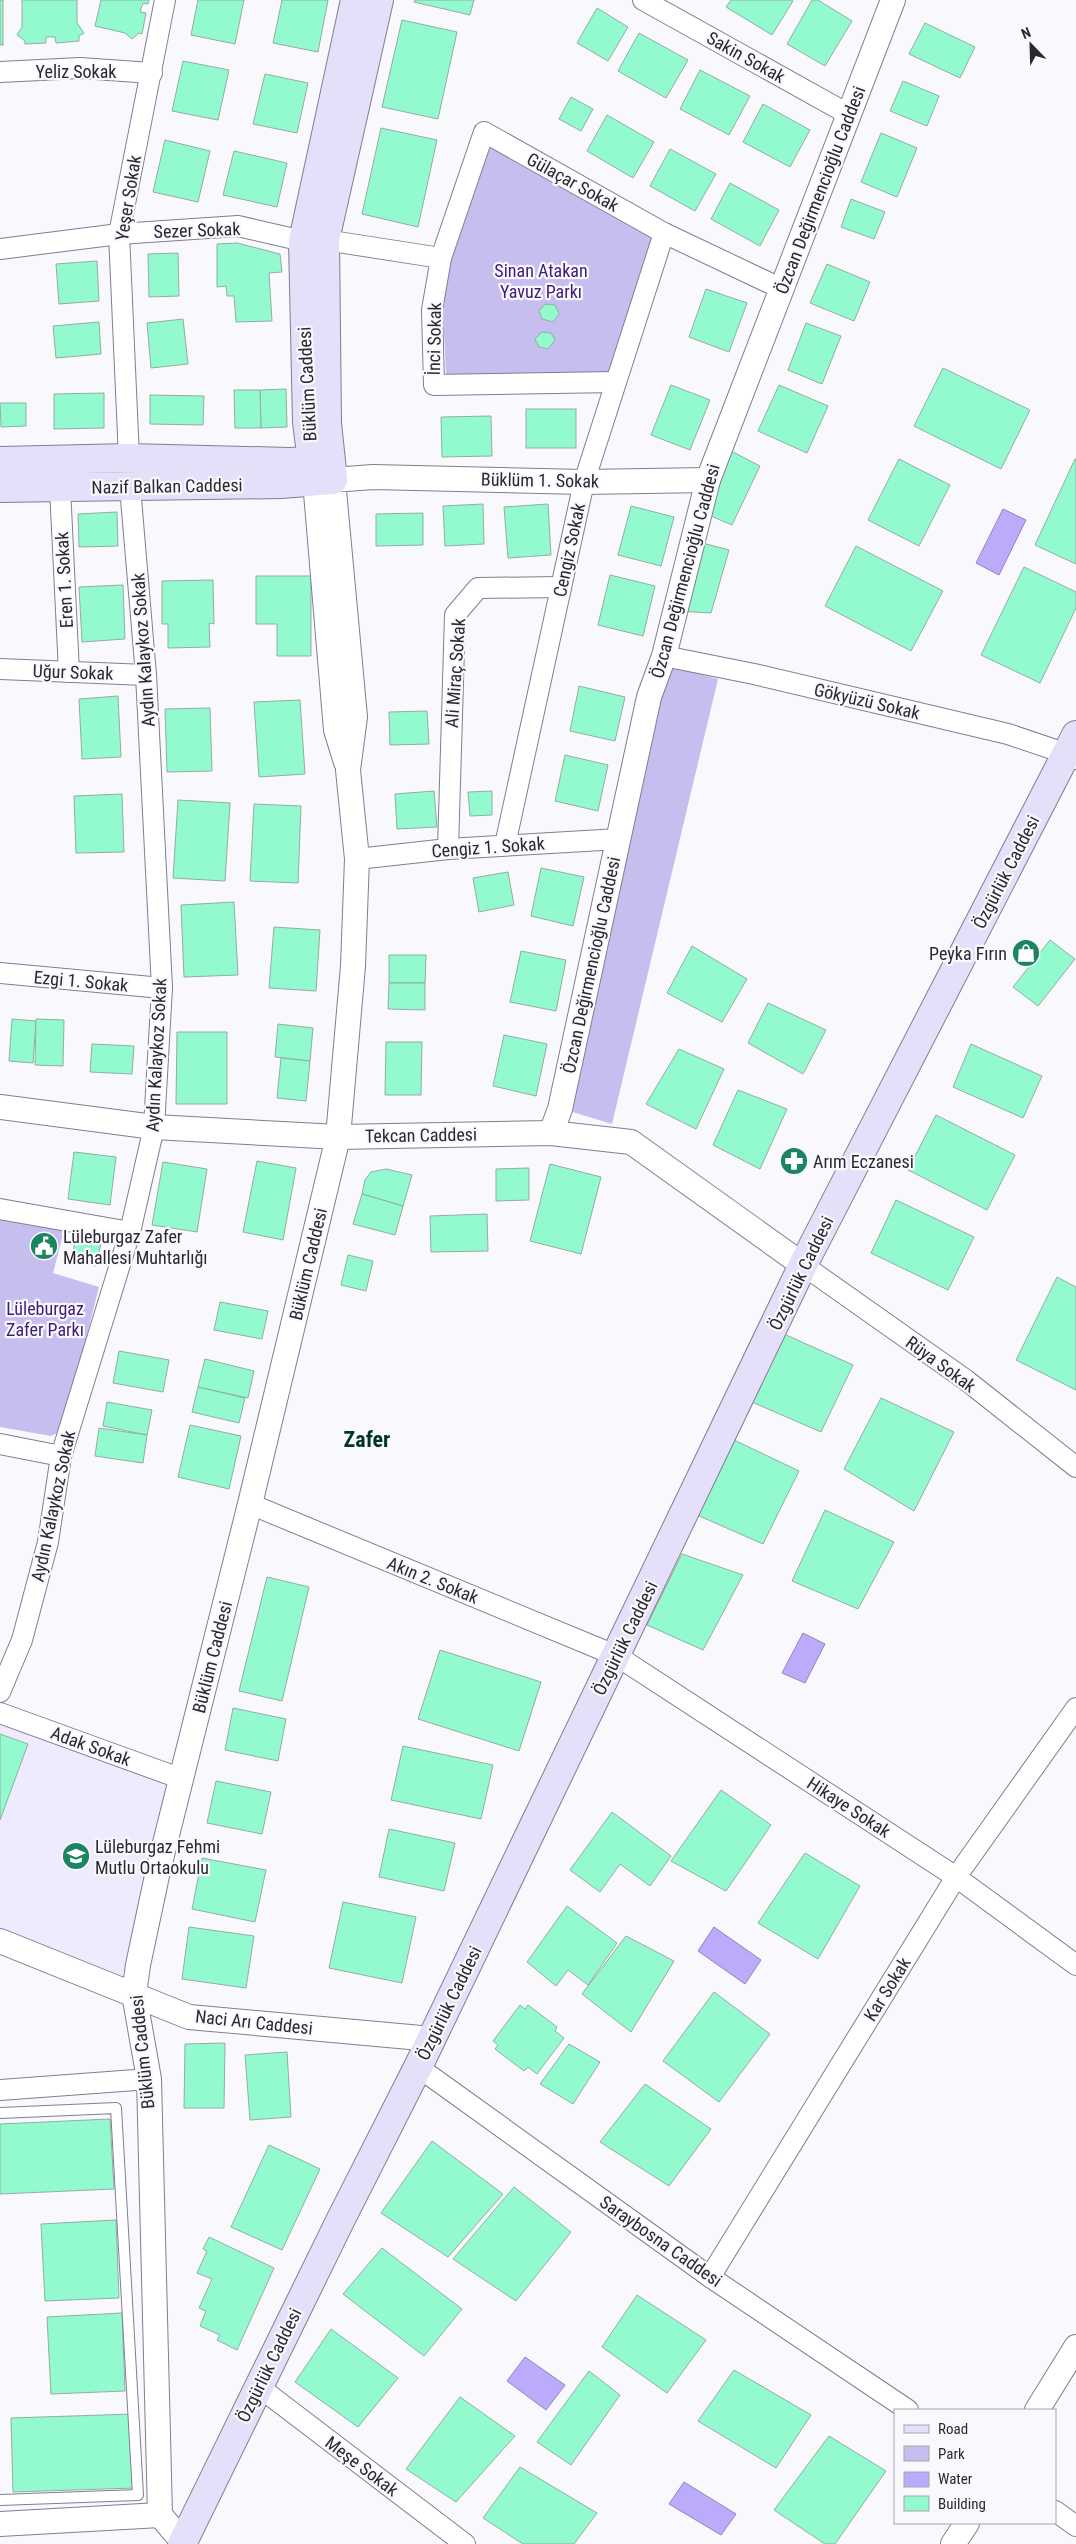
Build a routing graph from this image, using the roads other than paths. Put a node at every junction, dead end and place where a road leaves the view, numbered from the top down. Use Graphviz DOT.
graph roads {
  1 [pos="165,0"];
  2 [pos="355,0"];
  3 [pos="379,0"];
  4 [pos="643,0"];
  5 [pos="893,0"];
  6 [pos="0,72"];
  7 [pos="152,73"];
  8 [pos="848,114"];
  9 [pos="664,233"];
  10 [pos="119,234"];
  11 [pos="314,240"];
  12 [pos="0,249"];
  13 [pos="440,258"];
  14 [pos="782,289"];
  15 [pos="616,382"];
  16 [pos="128,458"];
  17 [pos="0,461"];
  18 [pos="323,471"];
  19 [pos="708,480"];
  20 [pos="584,482"];
  21 [pos="130,487"];
  22 [pos="0,488"];
  23 [pos="60,488"];
  24 [pos="561,587"];
  25 [pos="664,656"];
  26 [pos="0,669"];
  27 [pos="69,672"];
  28 [pos="146,675"];
  29 [pos="1073,749"];
  30 [pos="619,838"];
  31 [pos="505,845"];
  32 [pos="448,849"];
  33 [pos="357,860"];
  34 [pos="0,974"];
  35 [pos="162,988"];
  36 [pos="0,1107"];
  37 [pos="154,1127"];
  38 [pos="550,1133"];
  39 [pos="338,1137"];
  40 [pos="0,1210"];
  41 [pos="130,1232"];
  42 [pos="803,1265"];
  43 [pos="0,1444"];
  44 [pos="61,1456"];
  45 [pos="1076,1467"];
  46 [pos="250,1504"];
  47 [pos="617,1656"];
  48 [pos="0,1692"];
  49 [pos="1076,1708"];
  50 [pos="0,1712"];
  51 [pos="182,1779"];
  52 [pos="956,1877"];
  53 [pos="0,1941"];
  54 [pos="1076,1966"];
  55 [pos="134,1994"];
  56 [pos="432,2039"];
  57 [pos="418,2067"];
  58 [pos="148,2079"];
  59 [pos="0,2090"];
  60 [pos="0,2113"];
  61 [pos="710,2277"];
  62 [pos="1076,2347"];
  63 [pos="259,2387"];
  64 [pos="907,2409"];
  65 [pos="1038,2409"];
  66 [pos="0,2500"];
  67 [pos="1056,2512"];
  68 [pos="160,2515"];
  69 [pos="0,2524"];
  70 [pos="966,2524"];
  71 [pos="1076,2526"];
  72 [pos="182,2543"];
  73 [pos="465,2544"];
  74 [pos="953,2544"];
  1 -- 7 [label="street, Yeşer Sokak"];
  2 -- 11 [label="main road, Büklüm Caddesi"];
  3 -- 11 [label="main road, Büklüm Caddesi"];
  4 -- 8 [label="street, Sakin Sokak"];
  5 -- 8 [label="street, Özcan Değirmencioğlu Caddesi"];
  6 -- 7 [label="street, Yeliz Sokak"];
  7 -- 10 [label="street, Yeşer Sokak"];
  8 -- 14 [label="street, Özcan Değirmencioğlu Caddesi"];
  9 -- 13 [label="street, Gülaçar Sokak"];
  9 -- 14 [label="street, Gülaçar Sokak"];
  9 -- 15 [label="street, Cengiz Sokak"];
  10 -- 11 [label="street, Sezer Sokak"];
  10 -- 12 [label="street, Sezer Sokak"];
  10 -- 16 [label="street, Yeşer Sokak"];
  11 -- 13 [label="street"];
  11 -- 18 [label="main road, Büklüm Caddesi"];
  13 -- 15 [label="street, İnci Sokak"];
  14 -- 19 [label="street, Özcan Değirmencioğlu Caddesi"];
  15 -- 20 [label="street, Cengiz Sokak"];
  16 -- 17 [label="main road, Nazif Balkan Caddesi"];
  16 -- 18 [label="main road, Nazif Balkan Caddesi"];
  18 -- 20 [label="street, Büklüm 1. Sokak"];
  18 -- 21 [label="main road, Nazif Balkan Caddesi"];
  18 -- 33 [label="street, Büklüm Caddesi"];
  19 -- 20 [label="street, Büklüm 1. Sokak"];
  19 -- 25 [label="street, Özcan Değirmencioğlu Caddesi"];
  20 -- 24 [label="street, Cengiz Sokak"];
  21 -- 23 [label="main road, Nazif Balkan Caddesi"];
  21 -- 28 [label="street, Aydın Kalaykoz Sokak"];
  22 -- 23 [label="main road, Nazif Balkan Caddesi"];
  23 -- 27 [label="street, Eren 1. Sokak"];
  24 -- 31 [label="street, Cengiz Sokak"];
  24 -- 32 [label="street, Ali Miraç Sokak"];
  25 -- 29 [label="street, Gökyüzü Sokak"];
  25 -- 30 [label="street, Özcan Değirmencioğlu Caddesi"];
  26 -- 27 [label="street, Uğur Sokak"];
  27 -- 28 [label="street, Uğur Sokak"];
  28 -- 35 [label="street, Aydın Kalaykoz Sokak"];
  29 -- 42 [label="main road, Özgürlük Caddesi"];
  30 -- 31 [label="street, Cengiz 1. Sokak"];
  30 -- 38 [label="street, Özcan Değirmencioğlu Caddesi"];
  31 -- 32 [label="street, Cengiz 1. Sokak"];
  32 -- 33 [label="street, Cengiz 1. Sokak"];
  33 -- 39 [label="street, Büklüm Caddesi"];
  34 -- 35 [label="street, Ezgi 1. Sokak"];
  35 -- 37 [label="street, Aydın Kalaykoz Sokak"];
  36 -- 37 [label="street, Tekcan Caddesi"];
  37 -- 39 [label="street, Tekcan Caddesi"];
  37 -- 41 [label="street, Aydın Kalaykoz Sokak"];
  38 -- 39 [label="street, Tekcan Caddesi"];
  38 -- 42 [label="street, Tekcan Caddesi"];
  39 -- 46 [label="street, Büklüm Caddesi"];
  40 -- 41 [label="street"];
  41 -- 44 [label="street, Aydın Kalaykoz Sokak"];
  42 -- 45 [label="street, Rüya Sokak"];
  42 -- 47 [label="main road, Özgürlük Caddesi"];
  43 -- 44 [label="street"];
  44 -- 48 [label="street, Aydın Kalaykoz Sokak"];
  46 -- 47 [label="street, Akın 2. Sokak"];
  46 -- 51 [label="street, Büklüm Caddesi"];
  47 -- 52 [label="street, Hikaye Sokak"];
  47 -- 56 [label="main road, Özgürlük Caddesi"];
  49 -- 52 [label="street, Kar Sokak"];
  50 -- 51 [label="street, Adak Sokak"];
  51 -- 55 [label="street, Büklüm Caddesi"];
  52 -- 54 [label="street, Hikaye Sokak"];
  52 -- 61 [label="street, Kar Sokak"];
  53 -- 55 [label="street, Naci Arı Caddesi"];
  55 -- 56 [label="street, Naci Arı Caddesi"];
  55 -- 58 [label="street, Büklüm Caddesi"];
  56 -- 57 [label="main road, Özgürlük Caddesi"];
  57 -- 61 [label="street, Saraybosna Caddesi"];
  57 -- 63 [label="main road, Özgürlük Caddesi"];
  58 -- 59 [label="street"];
  58 -- 68 [label="street, Büklüm Caddesi"];
  60 -- 66 [label="lane"];
  61 -- 64 [label="street, Saraybosna Caddesi"];
  62 -- 65 [label="street"];
  63 -- 72 [label="main road, Özgürlük Caddesi"];
  63 -- 73 [label="street, Meşe Sokak"];
  67 -- 71 [label="street"];
  68 -- 69 [label="street"];
  68 -- 72 [label="street"];
  70 -- 74 [label="street"];
}
